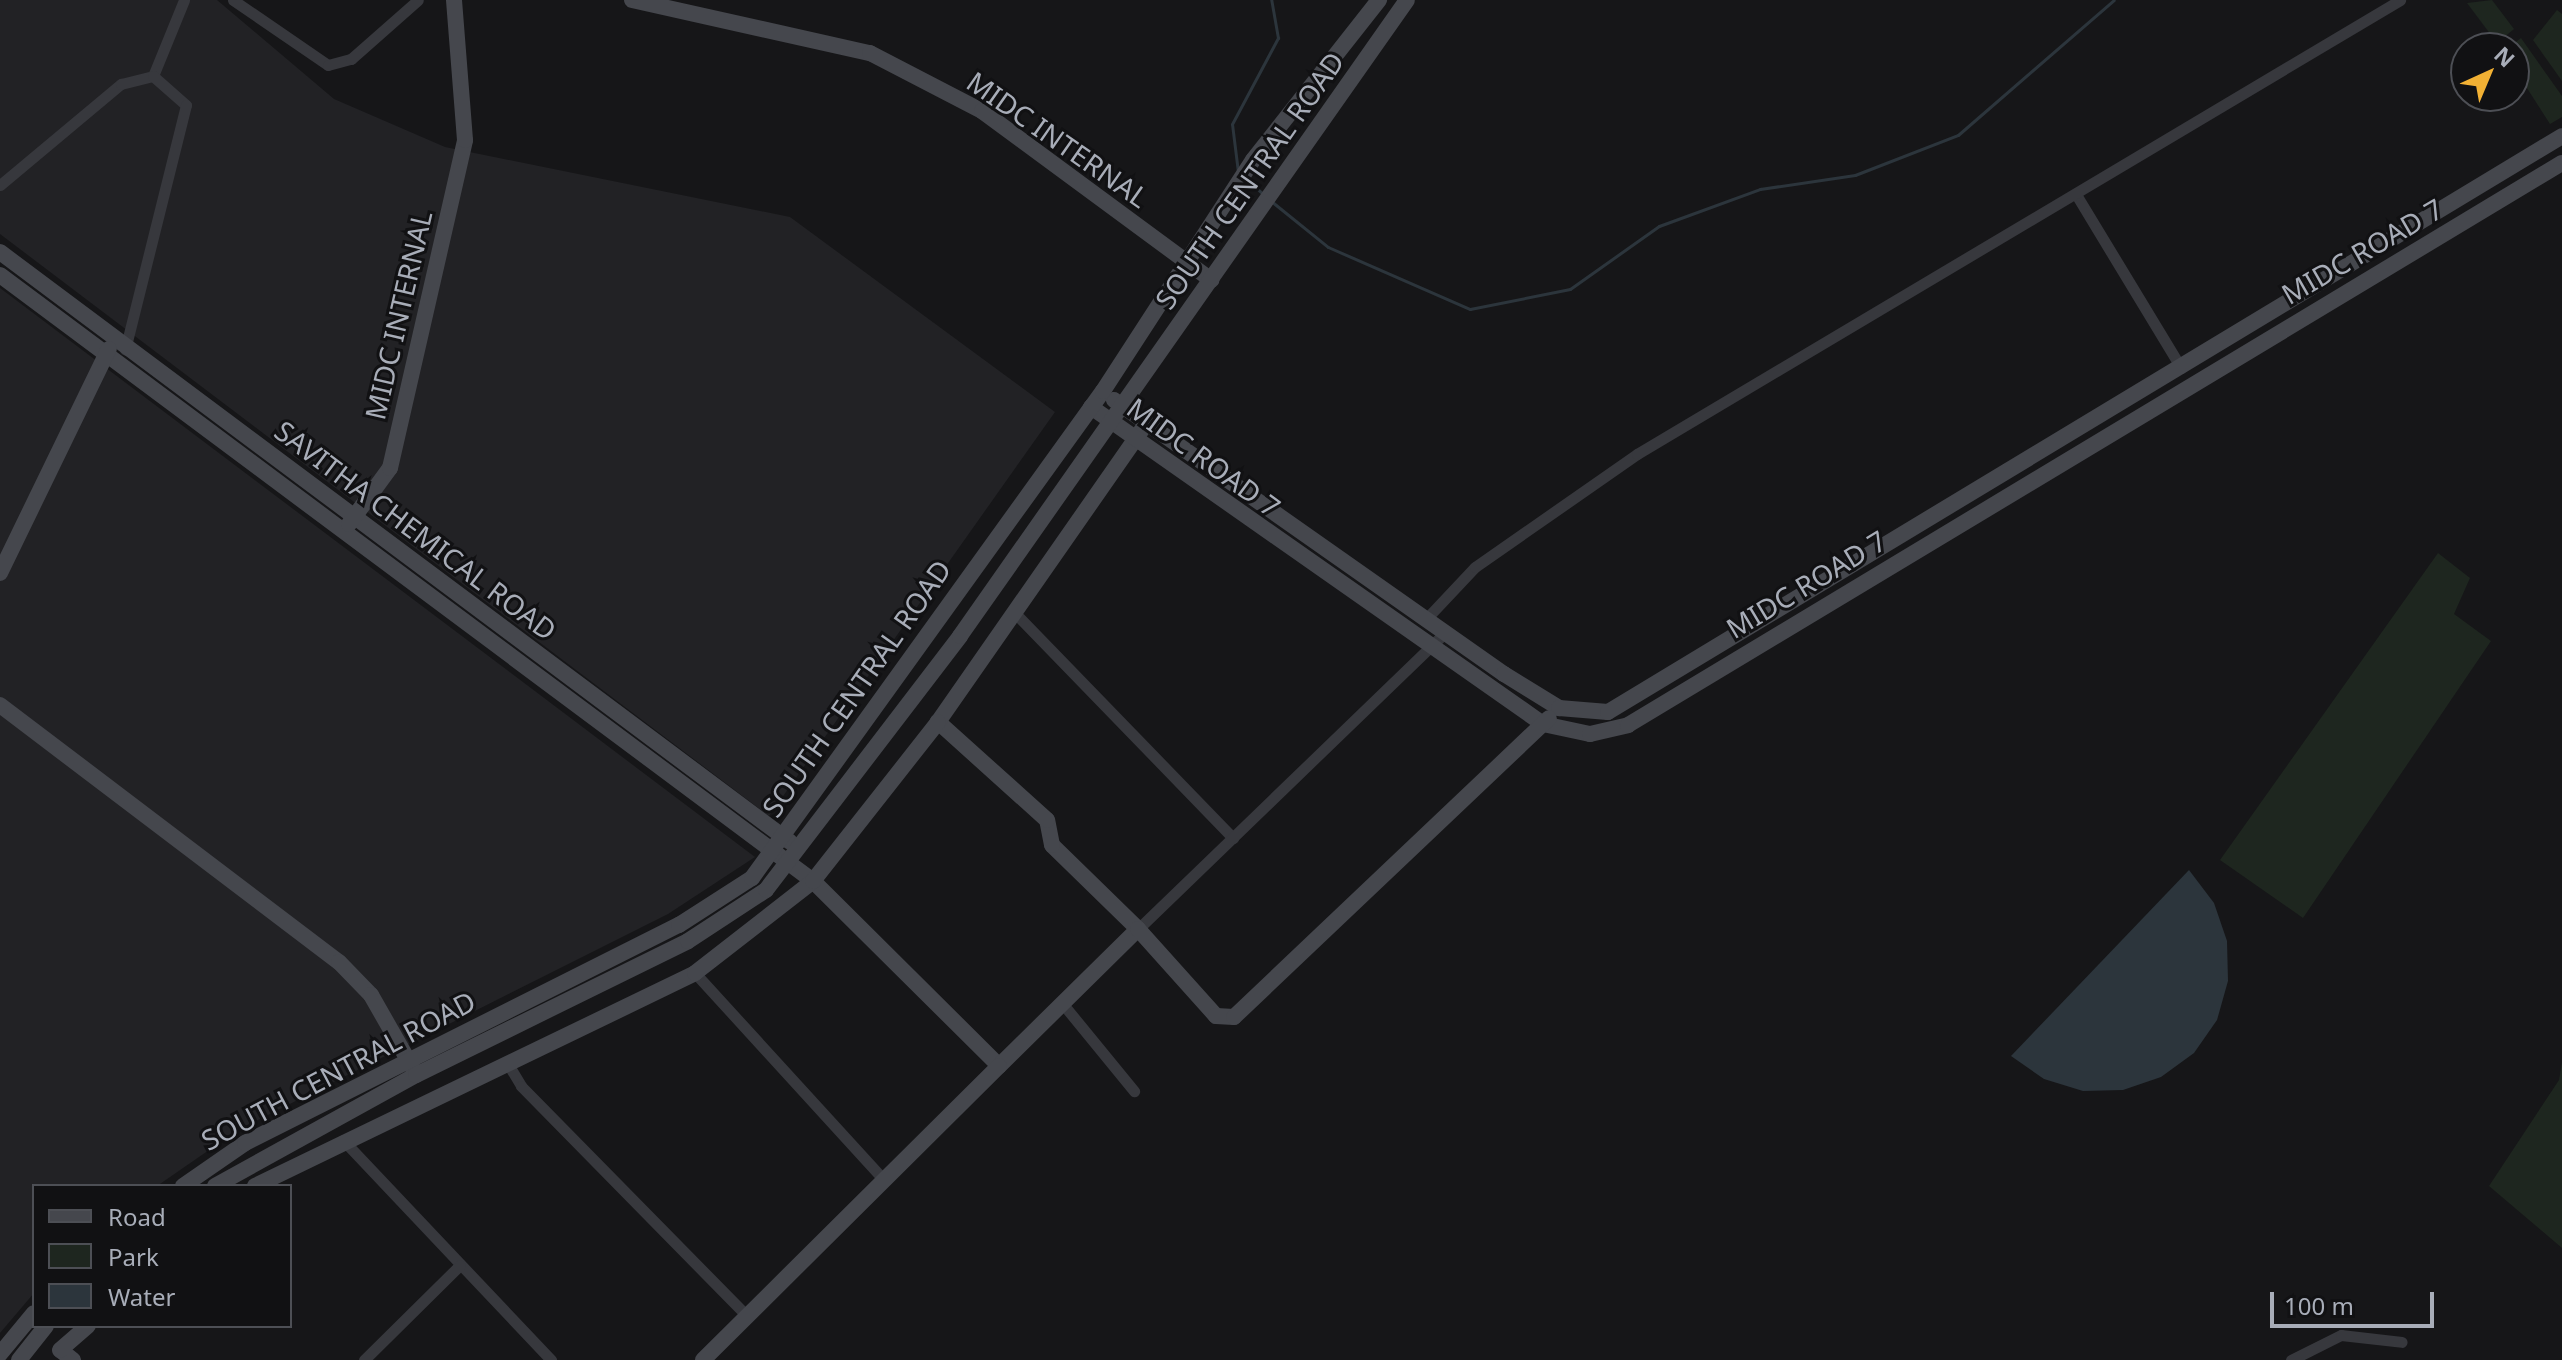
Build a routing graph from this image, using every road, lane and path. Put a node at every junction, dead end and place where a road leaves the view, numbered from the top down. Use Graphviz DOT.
graph roads {
  1 [pos="184,0"];
  2 [pos="233,0"];
  3 [pos="418,0"];
  4 [pos="454,0"];
  5 [pos="632,0"];
  6 [pos="1379,0"];
  7 [pos="1407,0"];
  8 [pos="2400,0"];
  9 [pos="153,76"];
  10 [pos="2562,136"];
  11 [pos="2562,163"];
  12 [pos="0,185"];
  13 [pos="2077,196"];
  14 [pos="0,252"];
  15 [pos="1188,263"];
  16 [pos="0,275"];
  17 [pos="1211,280"];
  18 [pos="2291,297"];
  19 [pos="2304,312"];
  20 [pos="119,341"];
  21 [pos="113,361"];
  22 [pos="2181,368"];
  23 [pos="1103,391"];
  24 [pos="1120,404"];
  25 [pos="1091,407"];
  26 [pos="1109,420"];
  27 [pos="1146,424"];
  28 [pos="1135,441"];
  29 [pos="1993,490"];
  30 [pos="355,517"];
  31 [pos="343,533"];
  32 [pos="0,573"];
  33 [pos="1016,614"];
  34 [pos="1426,619"];
  35 [pos="1446,632"];
  36 [pos="1433,644"];
  37 [pos="1683,668"];
  38 [pos="1690,685"];
  39 [pos="0,705"];
  40 [pos="1559,708"];
  41 [pos="938,722"];
  42 [pos="1543,724"];
  43 [pos="784,837"];
  44 [pos="1233,838"];
  45 [pos="800,850"];
  46 [pos="772,853"];
  47 [pos="788,865"];
  48 [pos="813,881"];
  49 [pos="1138,929"];
  50 [pos="695,973"];
  51 [pos="1062,1003"];
  52 [pos="408,1058"];
  53 [pos="508,1064"];
  54 [pos="999,1066"];
  55 [pos="416,1075"];
  56 [pos="1134,1091"];
  57 [pos="343,1140"];
  58 [pos="883,1179"];
  59 [pos="186,1184"];
  60 [pos="219,1184"];
  61 [pos="259,1184"];
  62 [pos="460,1265"];
  63 [pos="32,1315"];
  64 [pos="747,1316"];
  65 [pos="44,1328"];
  66 [pos="86,1328"];
  67 [pos="2402,1342"];
  68 [pos="0,1354"];
  69 [pos="62,1357"];
  70 [pos="19,1360"];
  71 [pos="364,1360"];
  72 [pos="551,1360"];
  73 [pos="703,1360"];
  74 [pos="2291,1360"];
  1 -- 9 [label="street"];
  2 -- 3 [label="street"];
  4 -- 30 [label="street, MIDC INTERNAL"];
  5 -- 15 [label="street, MIDC INTERNAL"];
  6 -- 15 [label="street, SOUTH CENTRAL ROAD"];
  7 -- 17 [label="street, SOUTH CENTRAL ROAD"];
  8 -- 13 [label="street"];
  9 -- 12 [label="street"];
  9 -- 20 [label="street"];
  10 -- 18 [label="street, MIDC ROAD 7"];
  11 -- 19 [label="street, MIDC ROAD 7"];
  13 -- 22 [label="street"];
  13 -- 34 [label="street"];
  14 -- 20 [label="street, SAVITHA CHEMICAL ROAD"];
  15 -- 17 [label="street, MIDC INTERNAL"];
  15 -- 23 [label="street, SOUTH CENTRAL ROAD"];
  16 -- 21 [label="street, SAVITHA CHEMICAL ROAD"];
  17 -- 24 [label="street, SOUTH CENTRAL ROAD"];
  18 -- 19 [label="street"];
  18 -- 22 [label="street, MIDC ROAD 7"];
  19 -- 29 [label="street, MIDC ROAD 7"];
  20 -- 21 [label="street"];
  20 -- 30 [label="street, SAVITHA CHEMICAL ROAD"];
  21 -- 31 [label="street, SAVITHA CHEMICAL ROAD"];
  21 -- 32 [label="street"];
  22 -- 29 [label="street, MIDC ROAD 7"];
  23 -- 24 [label="street, MIDC ROAD 7"];
  23 -- 25 [label="street, SOUTH CENTRAL ROAD"];
  24 -- 26 [label="street, SOUTH CENTRAL ROAD"];
  24 -- 27 [label="street, MIDC ROAD 7"];
  25 -- 26 [label="street, MIDC ROAD 7"];
  25 -- 43 [label="street, SOUTH CENTRAL ROAD"];
  26 -- 28 [label="street, MIDC ROAD 7"];
  26 -- 45 [label="street, SOUTH CENTRAL ROAD"];
  27 -- 28 [label="street"];
  27 -- 34 [label="street, MIDC ROAD 7"];
  28 -- 33 [label="street"];
  28 -- 36 [label="street, MIDC ROAD 7"];
  29 -- 37 [label="street, MIDC ROAD 7"];
  29 -- 38 [label="street, MIDC ROAD 7"];
  30 -- 31 [label="street, MIDC INTERNAL"];
  30 -- 43 [label="street, SAVITHA CHEMICAL ROAD"];
  31 -- 46 [label="street, SAVITHA CHEMICAL ROAD"];
  33 -- 41 [label="street"];
  33 -- 44 [label="street"];
  34 -- 35 [label="street, MIDC ROAD 7"];
  35 -- 36 [label="street"];
  35 -- 40 [label="street, MIDC ROAD 7"];
  36 -- 42 [label="street, MIDC ROAD 7"];
  36 -- 44 [label="street"];
  37 -- 38 [label="street"];
  37 -- 40 [label="street, MIDC ROAD 7"];
  38 -- 42 [label="street, MIDC ROAD 7"];
  39 -- 52 [label="street"];
  40 -- 42 [label="street"];
  41 -- 48 [label="street"];
  41 -- 49 [label="street"];
  42 -- 49 [label="street"];
  43 -- 45 [label="street, SAVITHA CHEMICAL ROAD"];
  43 -- 46 [label="street, SOUTH CENTRAL ROAD"];
  44 -- 49 [label="street"];
  45 -- 47 [label="street, SOUTH CENTRAL ROAD"];
  46 -- 47 [label="street, SAVITHA CHEMICAL ROAD"];
  46 -- 52 [label="street, SOUTH CENTRAL ROAD"];
  47 -- 48 [label="street, SAVITHA CHEMICAL ROAD"];
  47 -- 55 [label="street, SOUTH CENTRAL ROAD"];
  48 -- 50 [label="street"];
  48 -- 54 [label="street, SAVITHA CHEMICAL ROAD"];
  49 -- 51 [label="street"];
  50 -- 53 [label="street"];
  50 -- 58 [label="street"];
  51 -- 54 [label="street"];
  51 -- 56 [label="street"];
  52 -- 55 [label="street"];
  52 -- 59 [label="street, SOUTH CENTRAL ROAD"];
  53 -- 57 [label="street"];
  53 -- 64 [label="street"];
  54 -- 58 [label="street"];
  55 -- 60 [label="street, SOUTH CENTRAL ROAD"];
  57 -- 61 [label="street"];
  57 -- 62 [label="street"];
  58 -- 64 [label="street"];
  62 -- 71 [label="street"];
  62 -- 72 [label="street"];
  63 -- 68 [label="street"];
  64 -- 73 [label="street"];
  65 -- 70 [label="street"];
  66 -- 69 [label="street"];
  67 -- 74 [label="street"];
}
